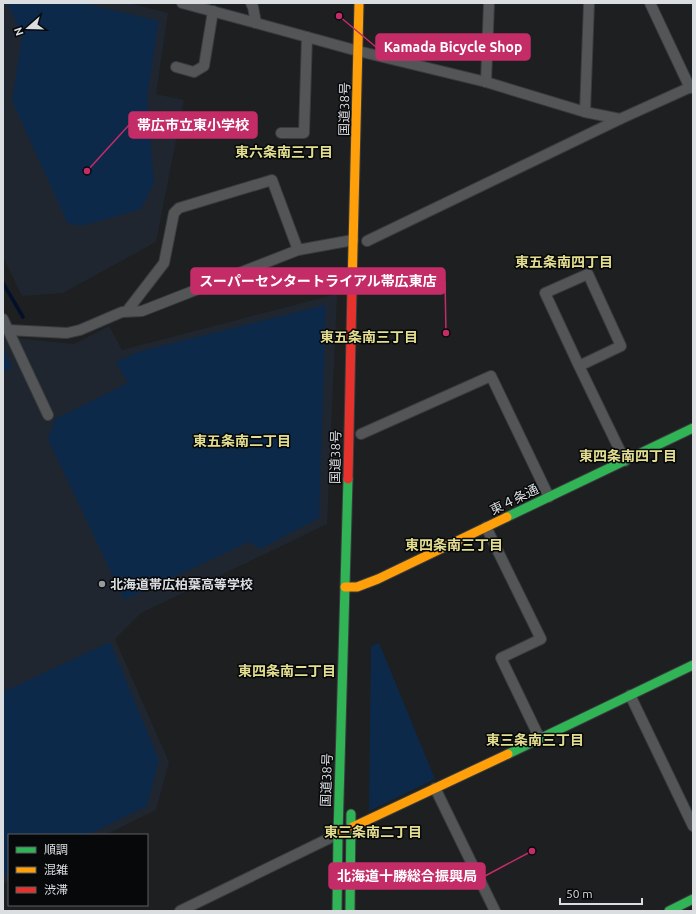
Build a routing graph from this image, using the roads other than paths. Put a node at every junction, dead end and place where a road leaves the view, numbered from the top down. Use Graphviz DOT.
graph roads {
  1 [pos="182,3"];
  2 [pos="251,3"];
  3 [pos="359,3"];
  4 [pos="489,3"];
  5 [pos="589,3"];
  6 [pos="650,3"];
  7 [pos="213,11"];
  8 [pos="256,23"];
  9 [pos="307,37"];
  10 [pos="358,52"];
  11 [pos="176,67"];
  12 [pos="486,82"];
  13 [pos="692,87"];
  14 [pos="585,112"];
  15 [pos="620,119"];
  16 [pos="280,133"];
  17 [pos="354,240"];
  18 [pos="367,241"];
  19 [pos="298,250"];
  20 [pos="127,312"];
  21 [pos="3,319"];
  22 [pos="8,330"];
  23 [pos="579,366"];
  24 [pos="48,415"];
  25 [pos="693,428"];
  26 [pos="361,434"];
  27 [pos="625,461"];
  28 [pos="549,497"];
  29 [pos="486,527"];
  30 [pos="345,587"];
  31 [pos="693,665"];
  32 [pos="630,695"];
  33 [pos="540,739"];
  34 [pos="435,788"];
  35 [pos="352,802"];
  36 [pos="693,826"];
  37 [pos="351,827"];
  38 [pos="338,834"];
  39 [pos="693,899"];
  40 [pos="180,911"];
  41 [pos="337,911"];
  42 [pos="350,911"];
  43 [pos="495,911"];
  44 [pos="669,911"];
  1 -- 7 [label="street"];
  2 -- 8 [label="street"];
  3 -- 10 [label="main road, 国道38号"];
  4 -- 12 [label="street"];
  5 -- 14 [label="street"];
  6 -- 13 [label="street"];
  7 -- 8 [label="street"];
  7 -- 11 [label="street"];
  8 -- 9 [label="street"];
  9 -- 10 [label="street"];
  9 -- 16 [label="street"];
  10 -- 12 [label="street"];
  10 -- 17 [label="main road, 国道38号"];
  12 -- 14 [label="street"];
  13 -- 15 [label="street"];
  14 -- 15 [label="street"];
  15 -- 18 [label="street"];
  17 -- 19 [label="street"];
  17 -- 30 [label="main road, 国道38号"];
  19 -- 20 [label="street"];
  19 -- 20 [label="street"];
  20 -- 22 [label="street"];
  21 -- 22 [label="street"];
  22 -- 24 [label="street"];
  23 -- 23 [label="street"];
  23 -- 27 [label="street"];
  25 -- 27 [label="main road, 東４条通"];
  26 -- 28 [label="street"];
  27 -- 28 [label="main road, 東４条通"];
  28 -- 29 [label="main road, 東４条通"];
  29 -- 30 [label="main road, 東４条通"];
  29 -- 33 [label="street"];
  30 -- 38 [label="main road, 国道38号"];
  31 -- 32 [label="main road"];
  32 -- 33 [label="main road"];
  32 -- 36 [label="street"];
  33 -- 34 [label="main road"];
  34 -- 37 [label="main road"];
  34 -- 43 [label="street"];
  35 -- 37 [label="main road, 国道38号"];
  37 -- 38 [label="main road"];
  37 -- 42 [label="main road, 国道38号"];
  38 -- 40 [label="street"];
  38 -- 41 [label="main road, 国道38号"];
  39 -- 44 [label="main road"];
}
